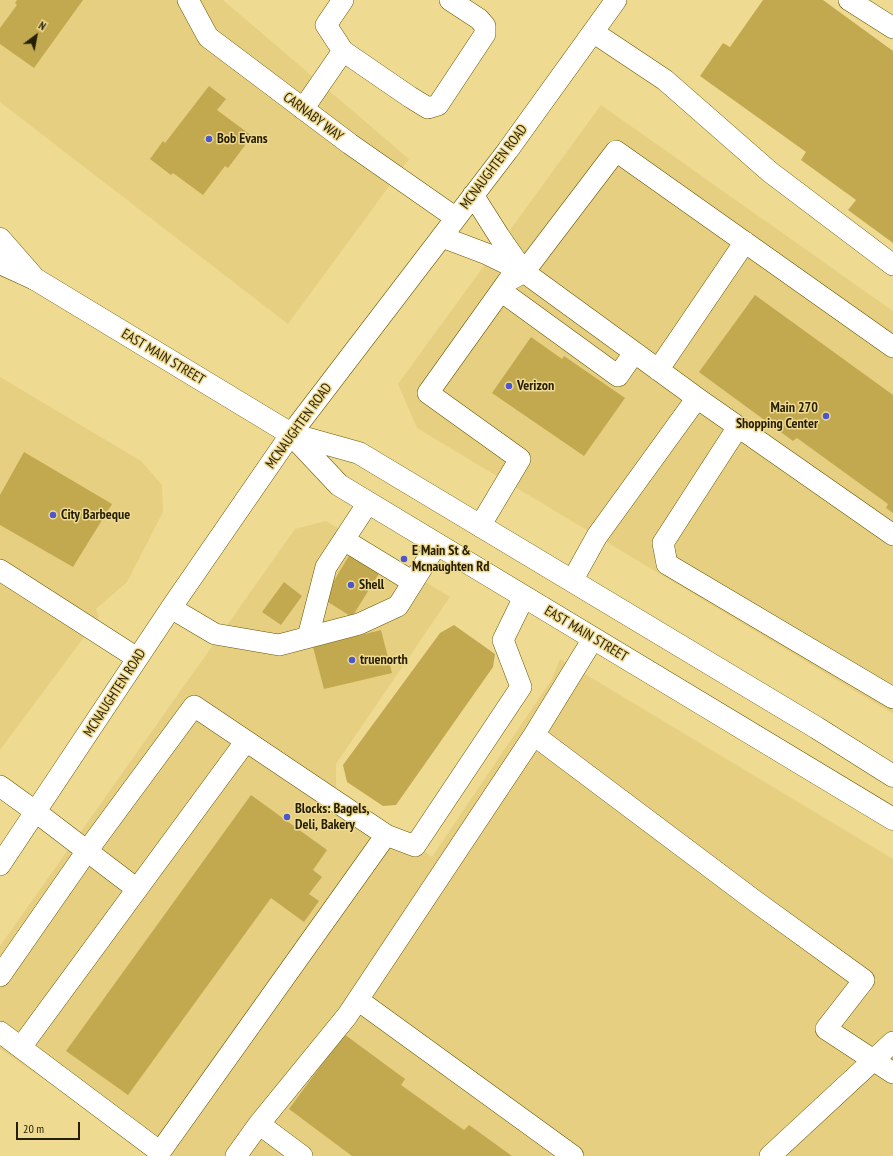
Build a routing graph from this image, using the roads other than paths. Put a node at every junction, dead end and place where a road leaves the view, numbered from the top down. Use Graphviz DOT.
graph roads {
  1 [pos="188,0"];
  2 [pos="343,0"];
  3 [pos="450,0"];
  4 [pos="616,0"];
  5 [pos="849,0"];
  6 [pos="893,28"];
  7 [pos="593,32"];
  8 [pos="343,52"];
  9 [pos="303,109"];
  10 [pos="473,195"];
  11 [pos="456,218"];
  12 [pos="442,237"];
  13 [pos="0,240"];
  14 [pos="745,242"];
  15 [pos="0,250"];
  16 [pos="0,263"];
  17 [pos="893,265"];
  18 [pos="524,272"];
  19 [pos="35,279"];
  20 [pos="501,291"];
  21 [pos="893,347"];
  22 [pos="634,353"];
  23 [pos="658,370"];
  24 [pos="697,398"];
  25 [pos="738,428"];
  26 [pos="292,434"];
  27 [pos="368,503"];
  28 [pos="480,526"];
  29 [pos="893,535"];
  30 [pos="344,540"];
  31 [pos="437,544"];
  32 [pos="0,570"];
  33 [pos="572,581"];
  34 [pos="413,582"];
  35 [pos="524,597"];
  36 [pos="171,608"];
  37 [pos="308,637"];
  38 [pos="593,639"];
  39 [pos="137,658"];
  40 [pos="893,698"];
  41 [pos="534,735"];
  42 [pos="246,741"];
  43 [pos="893,776"];
  44 [pos="0,786"];
  45 [pos="36,812"];
  46 [pos="893,819"];
  47 [pos="386,835"];
  48 [pos="87,851"];
  49 [pos="0,865"];
  50 [pos="138,889"];
  51 [pos="0,976"];
  52 [pos="358,1000"];
  53 [pos="0,1032"];
  54 [pos="893,1042"];
  55 [pos="21,1047"];
  56 [pos="873,1060"];
  57 [pos="893,1074"];
  58 [pos="259,1124"];
  59 [pos="236,1156"];
  60 [pos="302,1156"];
  61 [pos="573,1156"];
  62 [pos="770,1156"];
  1 -- 9 [label="street, CARNABY WAY"];
  2 -- 8 [label="street"];
  3 -- 8 [label="street"];
  4 -- 7 [label="street, MCNAUGHTEN ROAD"];
  5 -- 6 [label="street"];
  7 -- 10 [label="street, MCNAUGHTEN ROAD"];
  7 -- 17 [label="street"];
  8 -- 9 [label="street"];
  9 -- 11 [label="street, CARNABY WAY"];
  10 -- 11 [label="street, MCNAUGHTEN ROAD"];
  10 -- 18 [label="street"];
  11 -- 12 [label="street, MCNAUGHTEN ROAD"];
  12 -- 18 [label="street"];
  12 -- 26 [label="street, MCNAUGHTEN ROAD"];
  13 -- 19 [label="main road"];
  14 -- 18 [label="street"];
  14 -- 21 [label="street"];
  14 -- 23 [label="street"];
  15 -- 19 [label="main road, EAST MAIN STREET"];
  16 -- 19 [label="main road, EAST MAIN STREET"];
  18 -- 20 [label="street"];
  18 -- 22 [label="street"];
  19 -- 26 [label="main road, EAST MAIN STREET"];
  20 -- 22 [label="street"];
  20 -- 28 [label="street"];
  22 -- 23 [label="street"];
  23 -- 24 [label="street"];
  24 -- 25 [label="street"];
  24 -- 33 [label="street"];
  25 -- 29 [label="street"];
  25 -- 40 [label="street"];
  26 -- 27 [label="main road, EAST MAIN STREET"];
  26 -- 28 [label="main road, EAST MAIN STREET"];
  26 -- 36 [label="street, MCNAUGHTEN ROAD"];
  27 -- 30 [label="street"];
  27 -- 31 [label="main road, EAST MAIN STREET"];
  28 -- 33 [label="main road, EAST MAIN STREET"];
  30 -- 34 [label="street"];
  30 -- 37 [label="street"];
  31 -- 34 [label="street"];
  31 -- 35 [label="main road, EAST MAIN STREET"];
  32 -- 39 [label="street"];
  33 -- 43 [label="main road, EAST MAIN STREET"];
  34 -- 37 [label="street"];
  35 -- 38 [label="main road, EAST MAIN STREET"];
  35 -- 47 [label="street"];
  36 -- 37 [label="street"];
  36 -- 39 [label="street, MCNAUGHTEN ROAD"];
  38 -- 41 [label="street"];
  38 -- 46 [label="main road, EAST MAIN STREET"];
  39 -- 45 [label="street, MCNAUGHTEN ROAD"];
  41 -- 52 [label="street"];
  41 -- 56 [label="street"];
  42 -- 47 [label="street"];
  42 -- 48 [label="street"];
  42 -- 50 [label="street"];
  44 -- 45 [label="street"];
  45 -- 48 [label="street"];
  45 -- 49 [label="street, MCNAUGHTEN ROAD"];
  47 -- 55 [label="street"];
  48 -- 50 [label="street"];
  48 -- 51 [label="street"];
  50 -- 55 [label="street"];
  52 -- 58 [label="street"];
  52 -- 61 [label="street"];
  53 -- 55 [label="street"];
  54 -- 56 [label="street"];
  56 -- 57 [label="street"];
  56 -- 62 [label="street"];
  58 -- 59 [label="street"];
  58 -- 60 [label="street"];
}
